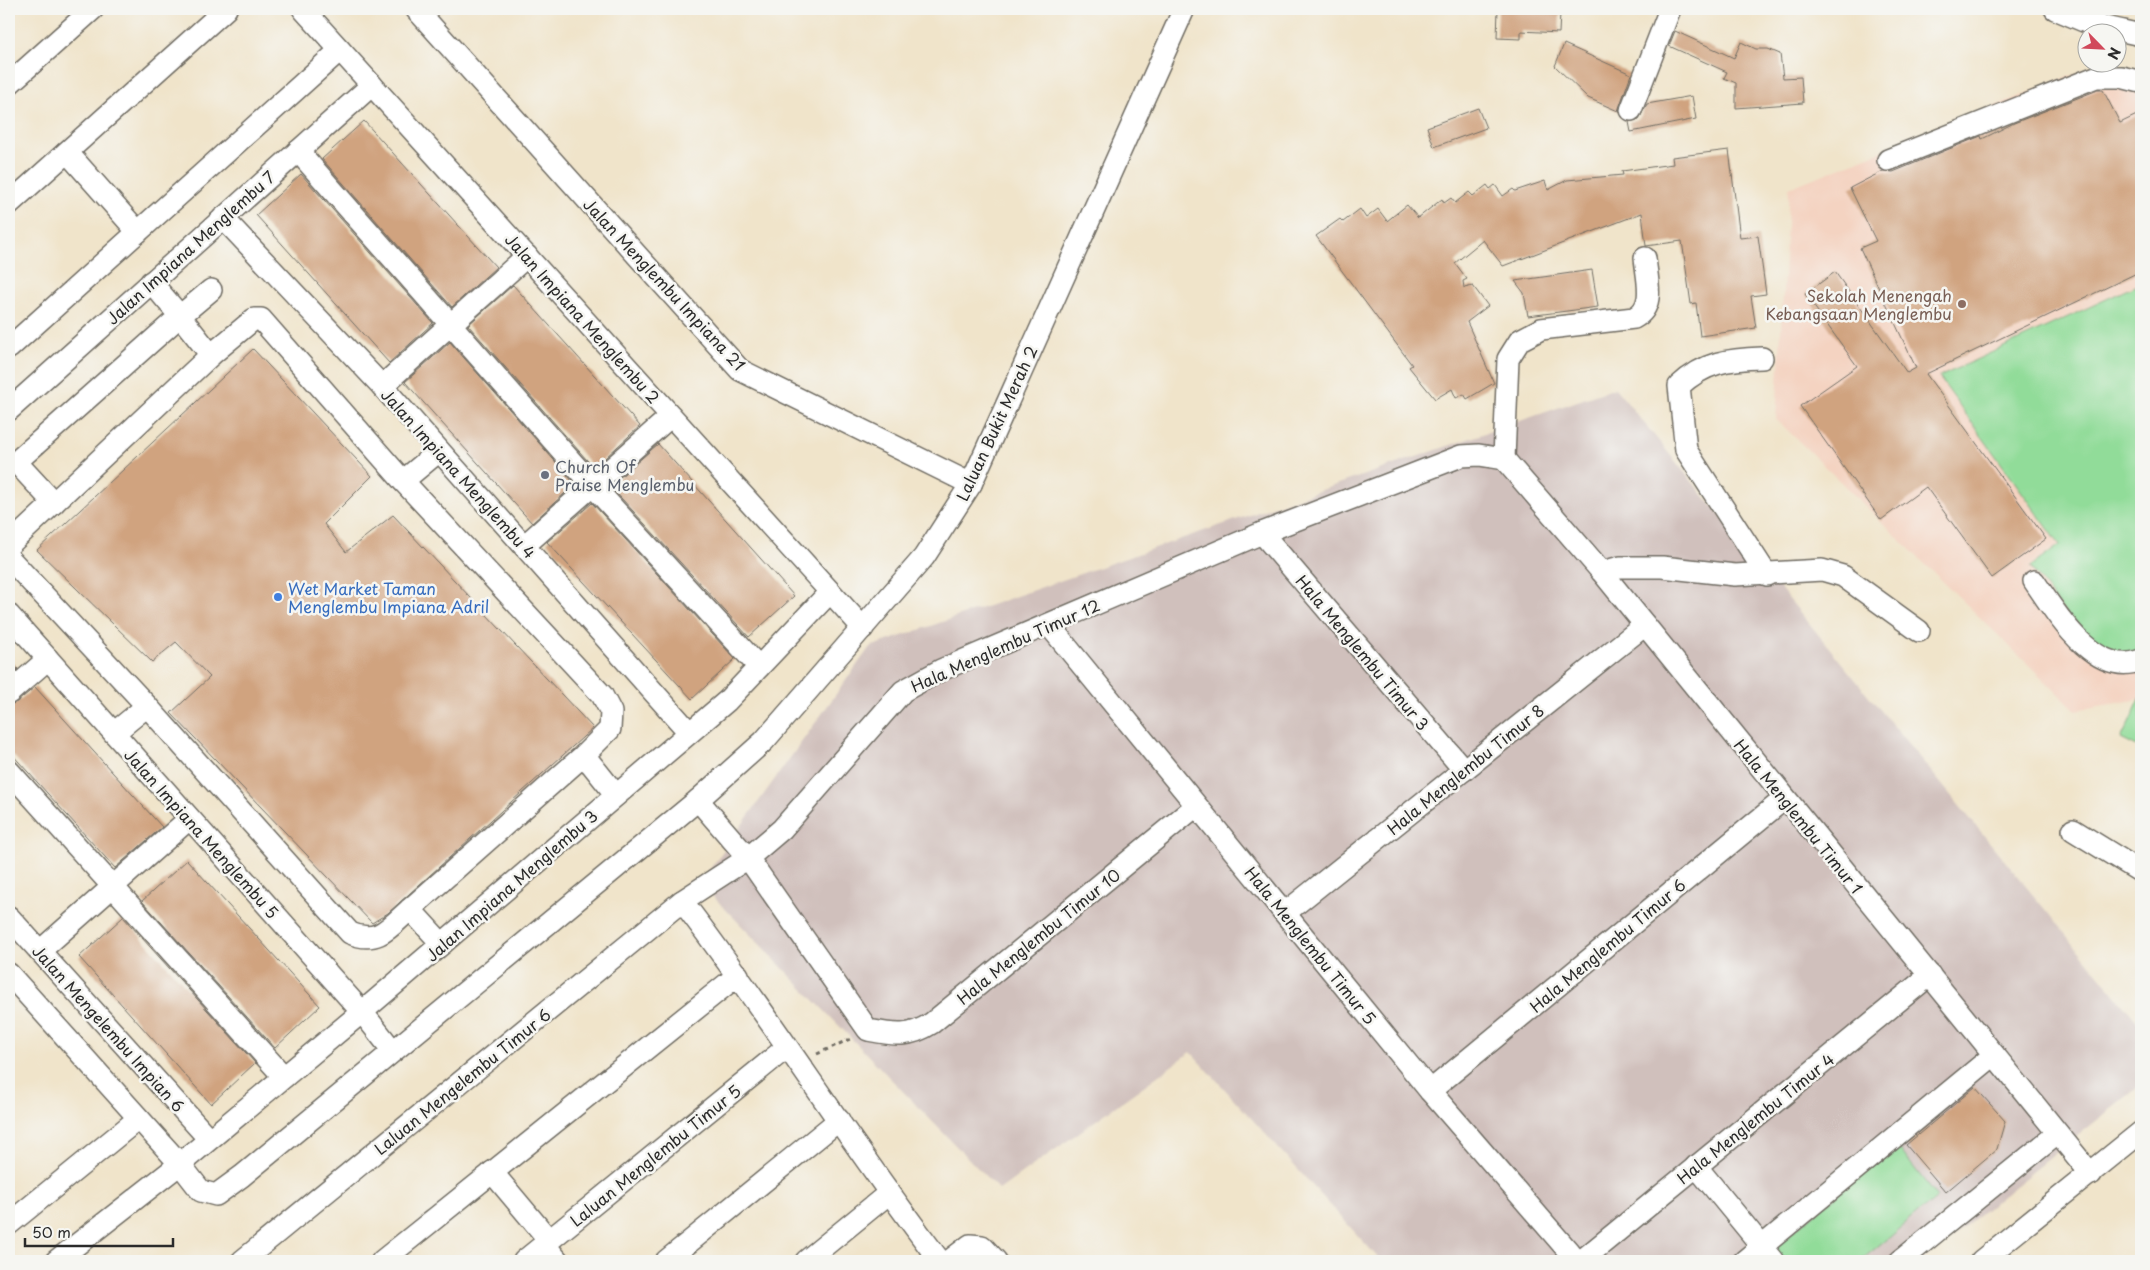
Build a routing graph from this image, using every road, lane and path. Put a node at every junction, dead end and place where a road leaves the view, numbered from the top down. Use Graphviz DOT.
graph roads {
  1 [pos="94,9"];
  2 [pos="226,9"];
  3 [pos="303,9"];
  4 [pos="416,9"];
  5 [pos="1184,9"];
  6 [pos="1670,9"];
  7 [pos="2055,9"];
  8 [pos="2141,35"];
  9 [pos="340,50"];
  10 [pos="2141,82"];
  11 [pos="9,84"];
  12 [pos="372,85"];
  13 [pos="1631,110"];
  14 [pos="298,151"];
  15 [pos="67,152"];
  16 [pos="1888,160"];
  17 [pos="9,204"];
  18 [pos="223,218"];
  19 [pos="138,232"];
  20 [pos="527,256"];
  21 [pos="1645,258"];
  22 [pos="151,282"];
  23 [pos="211,290"];
  24 [pos="180,316"];
  25 [pos="450,325"];
  26 [pos="9,348"];
  27 [pos="211,355"];
  28 [pos="1762,358"];
  29 [pos="382,386"];
  30 [pos="9,410"];
  31 [pos="671,416"];
  32 [pos="439,451"];
  33 [pos="1504,458"];
  34 [pos="11,461"];
  35 [pos="403,481"];
  36 [pos="971,484"];
  37 [pos="593,486"];
  38 [pos="54,502"];
  39 [pos="1262,533"];
  40 [pos="9,544"];
  41 [pos="524,546"];
  42 [pos="9,558"];
  43 [pos="1602,572"];
  44 [pos="1767,575"];
  45 [pos="2034,581"];
  46 [pos="830,592"];
  47 [pos="9,616"];
  48 [pos="1049,625"];
  49 [pos="1645,625"];
  50 [pos="863,628"];
  51 [pos="1919,631"];
  52 [pos="48,659"];
  53 [pos="2141,660"];
  54 [pos="759,667"];
  55 [pos="9,693"];
  56 [pos="147,706"];
  57 [pos="689,732"];
  58 [pos="114,734"];
  59 [pos="584,755"];
  60 [pos="1464,770"];
  61 [pos="9,771"];
  62 [pos="616,795"];
  63 [pos="1784,799"];
  64 [pos="698,800"];
  65 [pos="1196,806"];
  66 [pos="189,819"];
  67 [pos="2073,830"];
  68 [pos="748,858"];
  69 [pos="2141,872"];
  70 [pos="113,887"];
  71 [pos="682,901"];
  72 [pos="410,909"];
  73 [pos="1285,913"];
  74 [pos="9,917"];
  75 [pos="442,944"];
  76 [pos="40,951"];
  77 [pos="9,974"];
  78 [pos="738,975"];
  79 [pos="1930,975"];
  80 [pos="362,1012"];
  81 [pos="868,1030"];
  82 [pos="393,1052"];
  83 [pos="1994,1055"];
  84 [pos="792,1056"];
  85 [pos="284,1077"];
  86 [pos="1430,1092"];
  87 [pos="138,1120"];
  88 [pos="839,1120"];
  89 [pos="2141,1132"];
  90 [pos="2057,1134"];
  91 [pos="209,1139"];
  92 [pos="180,1164"];
  93 [pos="1696,1166"];
  94 [pos="492,1172"];
  95 [pos="2091,1174"];
  96 [pos="888,1194"];
  97 [pos="9,1224"];
  98 [pos="547,1242"];
  99 [pos="1768,1254"];
  100 [pos="56,1261"];
  101 [pos="242,1261"];
  102 [pos="382,1261"];
  103 [pos="524,1261"];
  104 [pos="558,1261"];
  105 [pos="666,1261"];
  106 [pos="806,1261"];
  107 [pos="940,1261"];
  108 [pos="949,1261"];
  109 [pos="996,1261"];
  110 [pos="1577,1261"];
  111 [pos="1581,1261"];
  112 [pos="1744,1261"];
  113 [pos="1900,1261"];
  114 [pos="1981,1261"];
  1 -- 11 [label="street"];
  2 -- 15 [label="street"];
  3 -- 9 [label="street, Jalan Impiana Menglembu 2"];
  4 -- 36 [label="street, Jalan Menglembu Impiana 21"];
  5 -- 36 [label="street, Laluan Bukit Merah 2"];
  6 -- 13 [label="street"];
  7 -- 8 [label="street"];
  9 -- 12 [label="street, Jalan Impiana Menglembu 2"];
  9 -- 19 [label="street"];
  10 -- 16 [label="street"];
  12 -- 14 [label="street, Jalan Impiana Menglembu 7"];
  12 -- 20 [label="street, Jalan Impiana Menglembu 2"];
  14 -- 18 [label="street, Jalan Impiana Menglembu 7"];
  14 -- 25 [label="street"];
  15 -- 17 [label="street"];
  15 -- 19 [label="street"];
  18 -- 22 [label="street, Jalan Impiana Menglembu 7"];
  18 -- 29 [label="street, Jalan Impiana Menglembu 4"];
  19 -- 26 [label="street"];
  20 -- 25 [label="street"];
  20 -- 31 [label="street, Jalan Impiana Menglembu 2"];
  21 -- 33 [label="street"];
  22 -- 24 [label="street"];
  22 -- 30 [label="street, Jalan Impiana Menglembu 7"];
  23 -- 24 [label="street"];
  24 -- 27 [label="street"];
  24 -- 34 [label="street"];
  25 -- 29 [label="street"];
  25 -- 37 [label="street"];
  27 -- 35 [label="street"];
  27 -- 38 [label="street"];
  28 -- 44 [label="street"];
  29 -- 32 [label="street, Jalan Impiana Menglembu 4"];
  31 -- 37 [label="street"];
  31 -- 46 [label="street, Jalan Impiana Menglembu 2"];
  32 -- 35 [label="street"];
  32 -- 41 [label="street, Jalan Impiana Menglembu 4"];
  33 -- 39 [label="street, Hala Menglembu Timur 12"];
  33 -- 43 [label="street, Hala Menglembu Timur 1"];
  34 -- 38 [label="street"];
  35 -- 59 [label="street"];
  36 -- 50 [label="street, Laluan Bukit Merah 2"];
  37 -- 41 [label="street"];
  37 -- 54 [label="street"];
  38 -- 40 [label="street"];
  39 -- 48 [label="street, Hala Menglembu Timur 12"];
  39 -- 60 [label="street, Hala Menglembu Timur 3"];
  41 -- 57 [label="street, Jalan Impiana Menglembu 4"];
  42 -- 56 [label="street"];
  43 -- 44 [label="street"];
  43 -- 49 [label="street, Hala Menglembu Timur 1"];
  44 -- 51 [label="street"];
  45 -- 53 [label="street"];
  46 -- 50 [label="street, Jalan Impiana Menglembu 2"];
  46 -- 54 [label="street, Jalan Impiana Menglembu 3"];
  47 -- 52 [label="street, Jalan Impiana Menglembu 5"];
  48 -- 65 [label="street, Hala Menglembu Timur 5"];
  48 -- 68 [label="street, Hala Menglembu Timur 12"];
  49 -- 60 [label="street, Hala Menglembu Timur 8"];
  49 -- 63 [label="street, Hala Menglembu Timur 1"];
  50 -- 64 [label="street, Laluan Bukit Merah 2"];
  52 -- 55 [label="street"];
  52 -- 58 [label="street, Jalan Impiana Menglembu 5"];
  54 -- 57 [label="street, Jalan Impiana Menglembu 3"];
  56 -- 58 [label="street"];
  56 -- 72 [label="street"];
  57 -- 62 [label="street, Jalan Impiana Menglembu 3"];
  58 -- 66 [label="street, Jalan Impiana Menglembu 5"];
  59 -- 62 [label="street"];
  59 -- 72 [label="street"];
  60 -- 73 [label="street, Hala Menglembu Timur 8"];
  61 -- 70 [label="street"];
  62 -- 75 [label="street, Jalan Impiana Menglembu 3"];
  63 -- 79 [label="street, Hala Menglembu Timur 1"];
  63 -- 86 [label="street, Hala Menglembu Timur 6"];
  64 -- 68 [label="street"];
  64 -- 82 [label="street, Laluan Bukit Merah 2"];
  65 -- 73 [label="street, Hala Menglembu Timur 5"];
  65 -- 81 [label="street, Hala Menglembu Timur 10"];
  66 -- 70 [label="street"];
  66 -- 80 [label="street, Jalan Impiana Menglembu 5"];
  67 -- 69 [label="street"];
  68 -- 71 [label="street, Hala Menglembu Timur 12"];
  68 -- 81 [label="street"];
  70 -- 76 [label="street"];
  70 -- 85 [label="street"];
  71 -- 78 [label="street"];
  71 -- 101 [label="street, Laluan Mengelembu Timur 6"];
  72 -- 75 [label="street"];
  73 -- 86 [label="street, Hala Menglembu Timur 5"];
  74 -- 76 [label="street, Jalan Mengelembu Impian 6"];
  75 -- 80 [label="street, Jalan Impiana Menglembu 3"];
  76 -- 91 [label="street, Jalan Mengelembu Impian 6"];
  77 -- 87 [label="street"];
  78 -- 84 [label="street"];
  78 -- 94 [label="street"];
  79 -- 83 [label="street, Hala Menglembu Timur 1"];
  79 -- 93 [label="street, Hala Menglembu Timur 4"];
  80 -- 82 [label="street, Jalan Impiana Menglembu 5"];
  80 -- 85 [label="street, Jalan Impiana Menglembu 3"];
  81 -- 84 [label="path"];
  82 -- 92 [label="street, Laluan Bukit Merah 2"];
  83 -- 90 [label="street, Hala Menglembu Timur 1"];
  83 -- 99 [label="street"];
  84 -- 88 [label="street"];
  84 -- 98 [label="street, Laluan Menglembu Timur 5"];
  85 -- 91 [label="street, Jalan Impiana Menglembu 3"];
  86 -- 110 [label="street, Hala Menglembu Timur 5"];
  87 -- 92 [label="street"];
  87 -- 97 [label="street"];
  88 -- 96 [label="street"];
  88 -- 105 [label="street"];
  89 -- 95 [label="street"];
  90 -- 95 [label="street, Hala Menglembu Timur 1"];
  90 -- 113 [label="street"];
  91 -- 92 [label="street, Jalan Impiana Menglembu 3"];
  92 -- 100 [label="street, Jalan Impiana Menglembu 3"];
  93 -- 99 [label="street"];
  93 -- 111 [label="street, Hala Menglembu Timur 4"];
  94 -- 98 [label="street"];
  94 -- 102 [label="street"];
  95 -- 114 [label="street"];
  96 -- 106 [label="street"];
  96 -- 107 [label="street"];
  98 -- 103 [label="street, Laluan Menglembu Timur 5"];
  98 -- 104 [label="street"];
  99 -- 112 [label="street"];
  108 -- 109 [label="street"];
}
